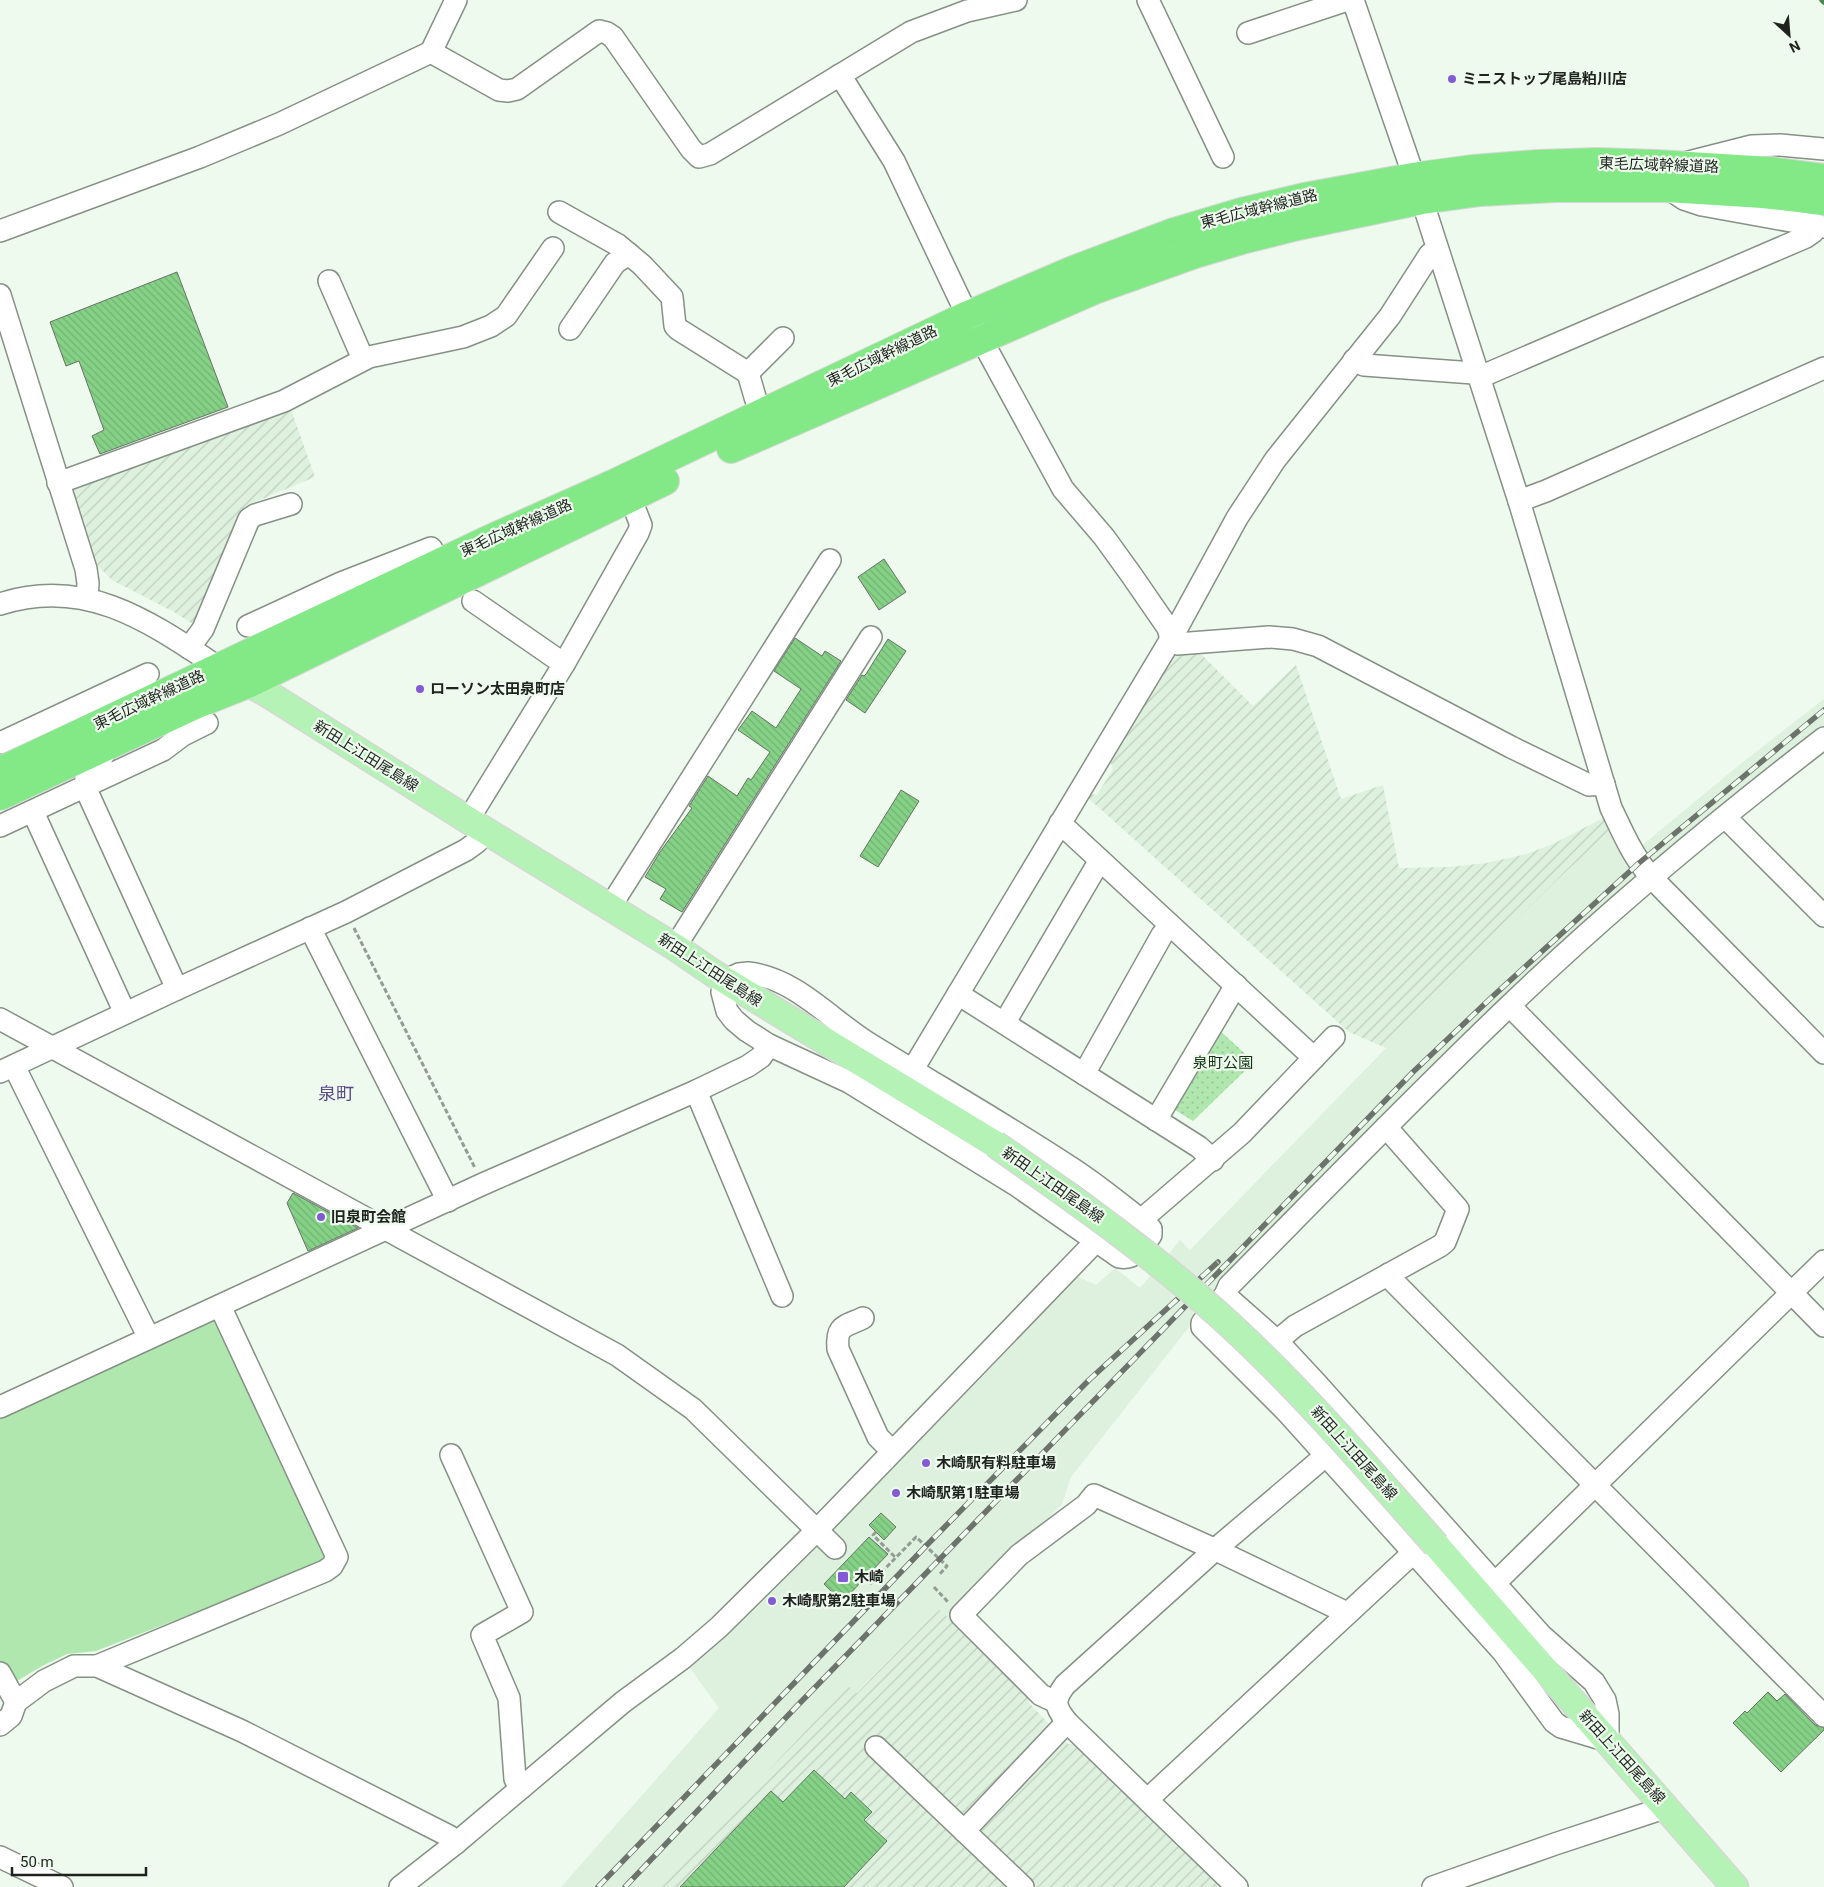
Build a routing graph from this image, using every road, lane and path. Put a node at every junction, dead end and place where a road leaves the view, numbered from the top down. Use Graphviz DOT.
graph roads {
  1 [pos="456,0"];
  2 [pos="1016,0"];
  3 [pos="1148,0"];
  4 [pos="1347,0"];
  5 [pos="1353,0"];
  6 [pos="1248,33"];
  7 [pos="431,52"];
  8 [pos="840,75"];
  9 [pos="1824,149"];
  10 [pos="1223,157"];
  11 [pos="1682,165"];
  12 [pos="1824,178"];
  13 [pos="1417,188"];
  14 [pos="559,212"];
  15 [pos="1821,218"];
  16 [pos="0,231"];
  17 [pos="553,248"];
  18 [pos="1438,251"];
  19 [pos="629,254"];
  20 [pos="329,281"];
  21 [pos="0,295"];
  22 [pos="968,315"];
  23 [pos="570,329"];
  24 [pos="784,338"];
  25 [pos="981,339"];
  26 [pos="363,359"];
  27 [pos="1354,360"];
  28 [pos="861,366"];
  29 [pos="1824,368"];
  30 [pos="1477,372"];
  31 [pos="748,373"];
  32 [pos="762,414"];
  33 [pos="58,483"];
  34 [pos="630,497"];
  35 [pos="1519,501"];
  36 [pos="291,504"];
  37 [pos="830,560"];
  38 [pos="346,594"];
  39 [pos="87,599"];
  40 [pos="473,601"];
  41 [pos="0,604"];
  42 [pos="248,626"];
  43 [pos="871,637"];
  44 [pos="1171,639"];
  45 [pos="189,648"];
  46 [pos="564,664"];
  47 [pos="218,667"];
  48 [pos="148,674"];
  49 [pos="250,683"];
  50 [pos="207,723"];
  51 [pos="1824,738"];
  52 [pos="0,745"];
  53 [pos="52,746"];
  54 [pos="106,748"];
  55 [pos="0,771"];
  56 [pos="1604,784"];
  57 [pos="85,787"];
  58 [pos="0,796"];
  59 [pos="33,812"];
  60 [pos="1725,817"];
  61 [pos="1060,823"];
  62 [pos="477,825"];
  63 [pos="0,826"];
  64 [pos="1100,860"];
  65 [pos="1651,877"];
  66 [pos="610,907"];
  67 [pos="346,912"];
  68 [pos="1824,916"];
  69 [pos="1170,924"];
  70 [pos="310,928"];
  71 [pos="675,947"];
  72 [pos="726,980"];
  73 [pos="1236,985"];
  74 [pos="177,989"];
  75 [pos="958,994"];
  76 [pos="1510,1006"];
  77 [pos="125,1013"];
  78 [pos="0,1019"];
  79 [pos="1004,1022"];
  80 [pos="1334,1038"];
  81 [pos="769,1045"];
  82 [pos="53,1048"];
  83 [pos="1824,1053"];
  84 [pos="1314,1058"];
  85 [pos="7,1069"];
  86 [pos="913,1069"];
  87 [pos="1084,1074"];
  88 [pos="696,1091"];
  89 [pos="1156,1120"];
  90 [pos="1386,1127"];
  91 [pos="1213,1160"];
  92 [pos="483,1184"];
  93 [pos="448,1201"];
  94 [pos="1141,1220"];
  95 [pos="388,1229"];
  96 [pos="1096,1241"];
  97 [pos="1824,1261"];
  98 [pos="1389,1274"];
  99 [pos="1792,1294"];
  100 [pos="1225,1295"];
  101 [pos="782,1296"];
  102 [pos="220,1306"];
  103 [pos="864,1318"];
  104 [pos="1824,1326"];
  105 [pos="149,1338"];
  106 [pos="1277,1341"];
  107 [pos="0,1408"];
  108 [pos="1358,1428"];
  109 [pos="892,1451"];
  110 [pos="452,1455"];
  111 [pos="1326,1455"];
  112 [pos="1596,1485"];
  113 [pos="816,1531"];
  114 [pos="876,1532"];
  115 [pos="835,1548"];
  116 [pos="1425,1549"];
  117 [pos="1216,1550"];
  118 [pos="896,1558"];
  119 [pos="938,1575"];
  120 [pos="865,1578"];
  121 [pos="1495,1583"];
  122 [pos="1347,1613"];
  123 [pos="97,1666"];
  124 [pos="0,1674"];
  125 [pos="16,1702"];
  126 [pos="1056,1702"];
  127 [pos="1824,1716"];
  128 [pos="1068,1722"];
  129 [pos="0,1726"];
  130 [pos="1608,1741"];
  131 [pos="876,1748"];
  132 [pos="521,1788"];
  133 [pos="1148,1799"];
  134 [pos="1667,1807"];
  135 [pos="964,1830"];
  136 [pos="456,1843"];
  137 [pos="0,1857"];
  138 [pos="62,1887"];
  139 [pos="400,1887"];
  140 [pos="1023,1887"];
  141 [pos="1237,1887"];
  142 [pos="1433,1887"];
  143 [pos="1735,1887"];
  1 -- 7 [label="street"];
  2 -- 8 [label="street"];
  3 -- 10 [label="street"];
  4 -- 6 [label="street"];
  5 -- 13 [label="street"];
  7 -- 8 [label="street"];
  7 -- 16 [label="street"];
  8 -- 22 [label="street"];
  9 -- 11 [label="street"];
  11 -- 12 [label="highway, 東毛広域幹線道路"];
  11 -- 13 [label="highway, 東毛広域幹線道路"];
  13 -- 15 [label="highway, 東毛広域幹線道路"];
  13 -- 18 [label="street"];
  13 -- 22 [label="highway, 東毛広域幹線道路"];
  13 -- 25 [label="highway, 東毛広域幹線道路"];
  14 -- 19 [label="street"];
  15 -- 30 [label="street"];
  17 -- 26 [label="street"];
  18 -- 27 [label="street"];
  18 -- 30 [label="street"];
  19 -- 23 [label="street"];
  19 -- 31 [label="street"];
  20 -- 26 [label="street"];
  21 -- 33 [label="street"];
  22 -- 25 [label="street"];
  22 -- 28 [label="highway, 東毛広域幹線道路"];
  24 -- 31 [label="street"];
  25 -- 28 [label="highway"];
  25 -- 34 [label="highway, 東毛広域幹線道路"];
  25 -- 44 [label="street"];
  26 -- 33 [label="street"];
  27 -- 30 [label="street"];
  27 -- 44 [label="street"];
  28 -- 32 [label="highway, 東毛広域幹線道路"];
  29 -- 35 [label="street"];
  30 -- 35 [label="street"];
  31 -- 32 [label="street"];
  32 -- 38 [label="highway, 東毛広域幹線道路"];
  33 -- 39 [label="street"];
  34 -- 46 [label="street"];
  34 -- 49 [label="highway, 東毛広域幹線道路"];
  35 -- 56 [label="street"];
  36 -- 45 [label="street"];
  37 -- 66 [label="street"];
  38 -- 42 [label="street"];
  38 -- 47 [label="highway, 東毛広域幹線道路"];
  39 -- 41 [label="street"];
  39 -- 45 [label="street"];
  40 -- 46 [label="street"];
  43 -- 71 [label="street"];
  44 -- 56 [label="street"];
  44 -- 61 [label="street"];
  45 -- 47 [label="street"];
  46 -- 62 [label="street"];
  47 -- 49 [label="main road, 新田上江田尾島線"];
  47 -- 53 [label="highway, 東毛広域幹線道路"];
  48 -- 52 [label="street"];
  49 -- 54 [label="highway, 東毛広域幹線道路"];
  49 -- 62 [label="main road, 新田上江田尾島線"];
  50 -- 57 [label="street"];
  51 -- 60 [label="street"];
  52 -- 53 [label="street"];
  53 -- 55 [label="highway, 東毛広域幹線道路"];
  54 -- 57 [label="street"];
  54 -- 58 [label="highway, 東毛広域幹線道路"];
  56 -- 65 [label="street"];
  57 -- 59 [label="street"];
  57 -- 74 [label="street"];
  59 -- 63 [label="street"];
  59 -- 77 [label="street"];
  60 -- 65 [label="street"];
  60 -- 68 [label="street"];
  61 -- 64 [label="street"];
  61 -- 75 [label="street"];
  62 -- 66 [label="main road, 新田上江田尾島線"];
  62 -- 67 [label="street"];
  64 -- 69 [label="street"];
  64 -- 79 [label="street"];
  65 -- 76 [label="street"];
  65 -- 83 [label="street"];
  66 -- 71 [label="main road, 新田上江田尾島線"];
  67 -- 70 [label="street"];
  67 -- 92 [label="path"];
  69 -- 73 [label="street"];
  69 -- 87 [label="street"];
  70 -- 74 [label="street"];
  70 -- 93 [label="street"];
  71 -- 72 [label="main road, 新田上江田尾島線"];
  72 -- 81 [label="street"];
  72 -- 86 [label="street"];
  72 -- 116 [label="main road, 新田上江田尾島線, bridge"];
  73 -- 84 [label="street"];
  73 -- 89 [label="street"];
  74 -- 77 [label="street"];
  75 -- 79 [label="street"];
  75 -- 86 [label="street"];
  76 -- 90 [label="street"];
  76 -- 99 [label="street"];
  77 -- 82 [label="street"];
  78 -- 82 [label="street"];
  79 -- 87 [label="street"];
  80 -- 84 [label="street"];
  81 -- 88 [label="street"];
  81 -- 96 [label="street"];
  82 -- 85 [label="street"];
  82 -- 95 [label="street"];
  84 -- 91 [label="street"];
  85 -- 105 [label="street"];
  86 -- 94 [label="street"];
  87 -- 89 [label="street"];
  88 -- 92 [label="street"];
  88 -- 101 [label="street"];
  89 -- 91 [label="street"];
  90 -- 98 [label="street"];
  90 -- 100 [label="street"];
  91 -- 94 [label="street"];
  92 -- 93 [label="street"];
  93 -- 95 [label="street"];
  94 -- 96 [label="street"];
  95 -- 102 [label="street"];
  95 -- 113 [label="street"];
  96 -- 109 [label="street"];
  97 -- 99 [label="street"];
  98 -- 106 [label="street"];
  98 -- 112 [label="street"];
  99 -- 104 [label="street"];
  99 -- 112 [label="street"];
  100 -- 106 [label="street"];
  100 -- 111 [label="street"];
  102 -- 105 [label="street"];
  102 -- 123 [label="street"];
  103 -- 109 [label="street"];
  105 -- 107 [label="street"];
  106 -- 108 [label="street"];
  108 -- 111 [label="street"];
  108 -- 121 [label="street"];
  109 -- 113 [label="street"];
  110 -- 132 [label="street"];
  111 -- 116 [label="street"];
  111 -- 117 [label="street"];
  112 -- 121 [label="street"];
  112 -- 127 [label="street"];
  113 -- 115 [label="street"];
  113 -- 132 [label="street"];
  114 -- 118 [label="path"];
  116 -- 122 [label="street"];
  116 -- 130 [label="main road, 新田上江田尾島線"];
  116 -- 130 [label="street"];
  117 -- 122 [label="street"];
  117 -- 126 [label="street"];
  117 -- 126 [label="street"];
  118 -- 119 [label="path"];
  118 -- 120 [label="path"];
  121 -- 130 [label="street"];
  122 -- 133 [label="street"];
  123 -- 125 [label="street"];
  123 -- 136 [label="street"];
  124 -- 125 [label="street"];
  125 -- 129 [label="street"];
  126 -- 128 [label="street"];
  128 -- 133 [label="street"];
  128 -- 135 [label="street"];
  130 -- 134 [label="main road, 新田上江田尾島線"];
  131 -- 135 [label="street"];
  132 -- 136 [label="street"];
  133 -- 141 [label="street"];
  134 -- 142 [label="street"];
  134 -- 143 [label="main road, 新田上江田尾島線"];
  135 -- 140 [label="street"];
  136 -- 139 [label="street"];
  137 -- 138 [label="street"];
}
